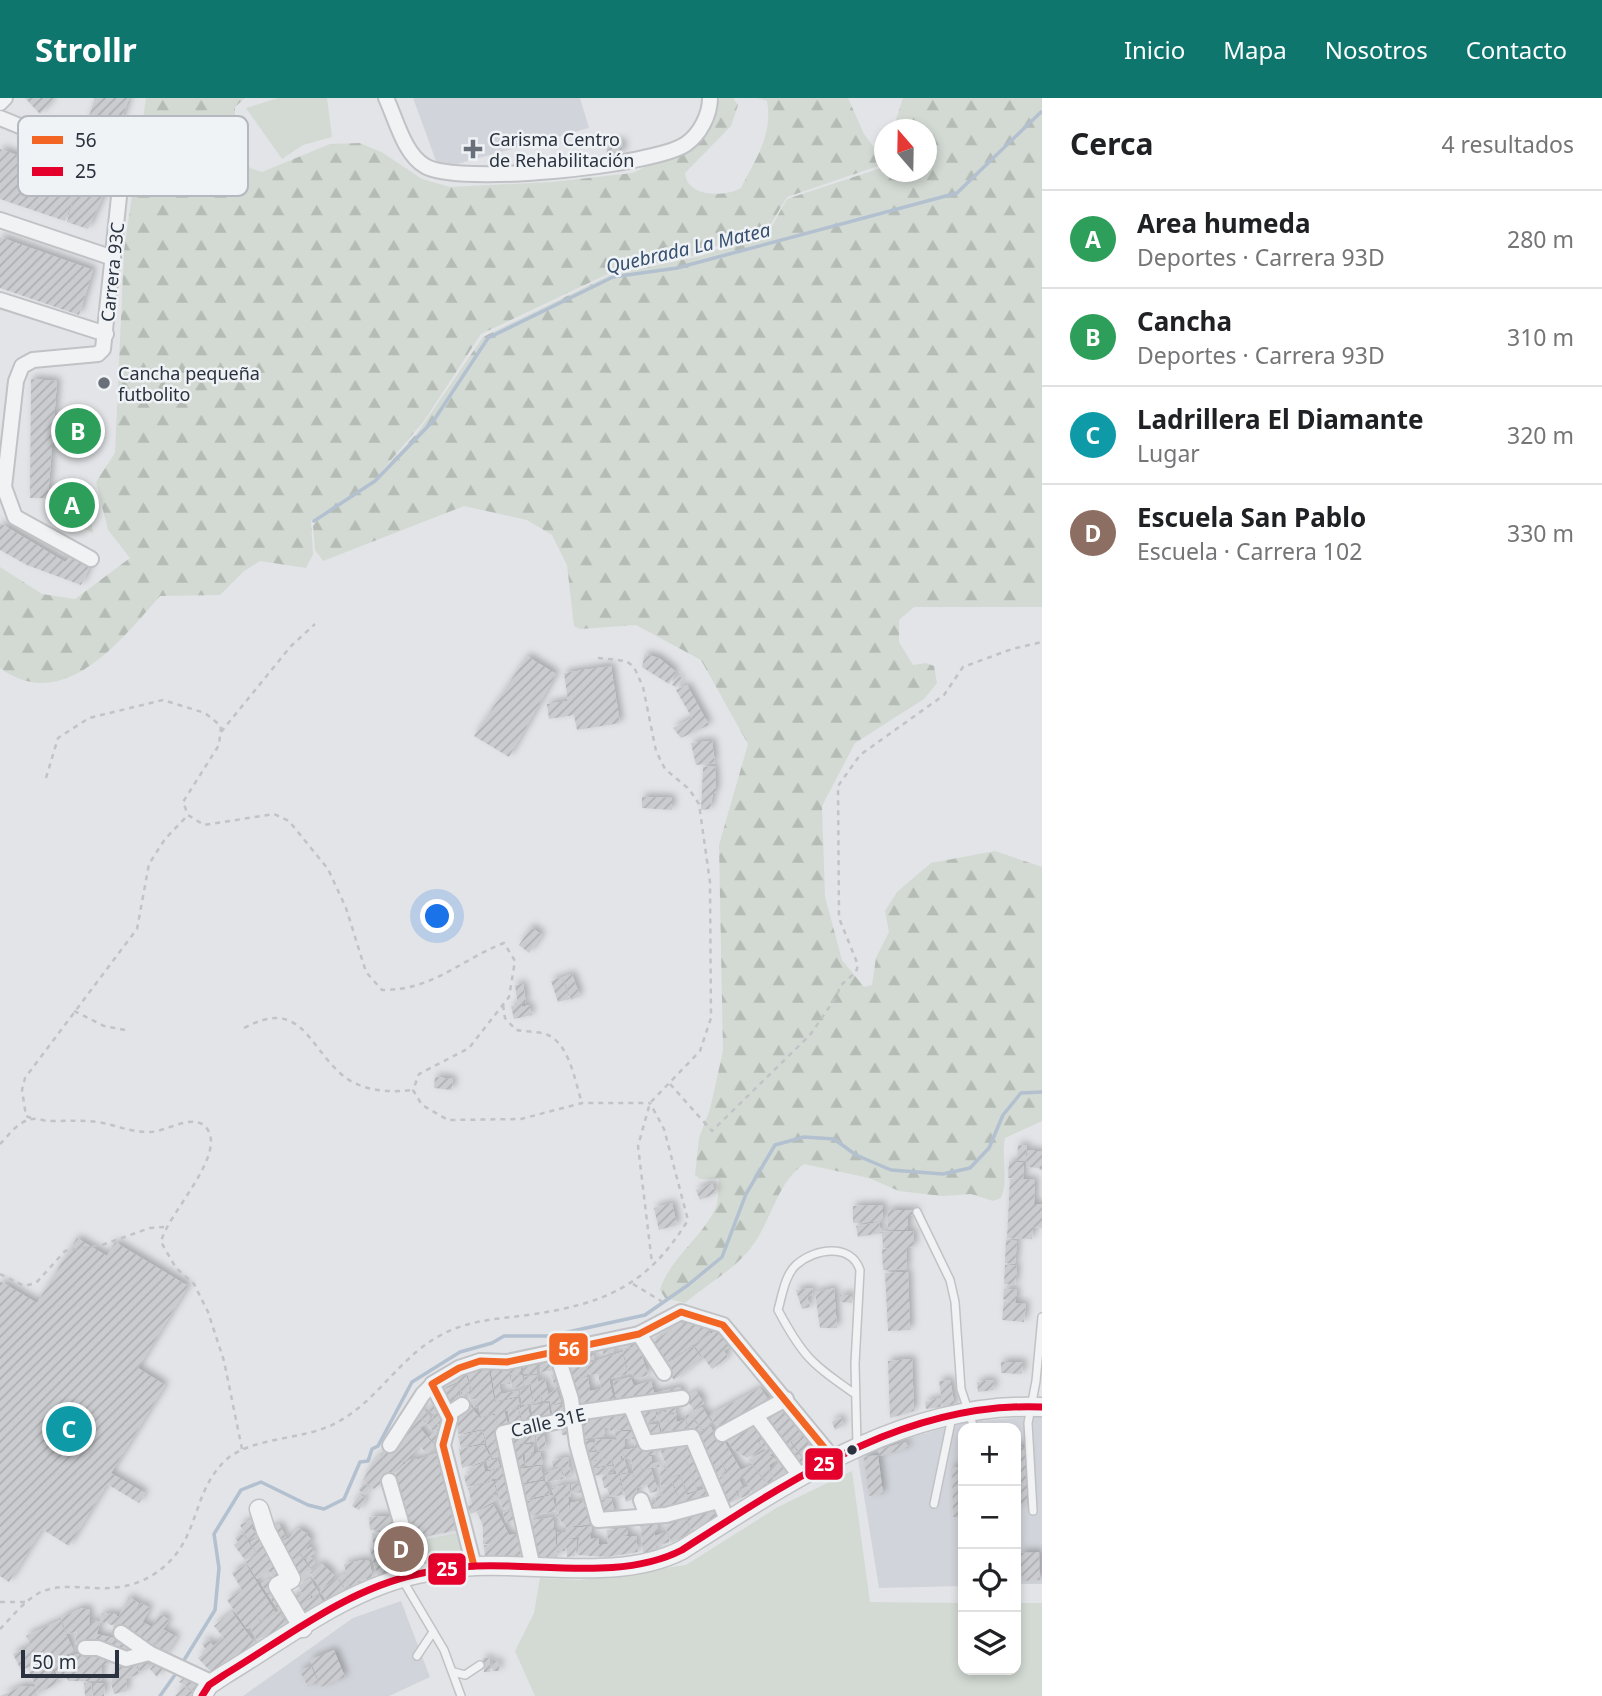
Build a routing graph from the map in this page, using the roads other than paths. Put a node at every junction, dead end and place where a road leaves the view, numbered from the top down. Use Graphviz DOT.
graph roads {
  1 [pos="5,98"];
  2 [pos="386,98"];
  3 [pos="710,98"];
  4 [pos="0,103"];
  5 [pos="0,118"];
  6 [pos="18,125"];
  7 [pos="119,196"];
  8 [pos="0,220"];
  9 [pos="113,258"];
  10 [pos="0,300"];
  11 [pos="106,334"];
  12 [pos="91,559"];
  13 [pos="917,1212"];
  14 [pos="1042,1317"];
  15 [pos="639,1334"];
  16 [pos="556,1352"];
  17 [pos="664,1373"];
  18 [pos="1039,1380"];
  19 [pos="434,1386"];
  20 [pos="855,1394"];
  21 [pos="682,1398"];
  22 [pos="786,1399"];
  23 [pos="462,1405"];
  24 [pos="631,1407"];
  25 [pos="1037,1407"];
  26 [pos="573,1415"];
  27 [pos="756,1416"];
  28 [pos="450,1419"];
  29 [pos="965,1419"];
  30 [pos="722,1434"];
  31 [pos="390,1446"];
  32 [pos="857,1446"];
  33 [pos="832,1457"];
  34 [pos="800,1476"];
  35 [pos="389,1481"];
  36 [pos="641,1500"];
  37 [pos="718,1502"];
  38 [pos="934,1504"];
  39 [pos="259,1509"];
  40 [pos="1033,1511"];
  41 [pos="647,1516"];
  42 [pos="728,1522"];
  43 [pos="531,1559"];
  44 [pos="474,1566"];
  45 [pos="409,1577"];
  46 [pos="303,1628"];
  47 [pos="433,1632"];
  48 [pos="121,1633"];
  49 [pos="85,1648"];
  50 [pos="149,1653"];
  51 [pos="417,1656"];
  52 [pos="480,1665"];
  53 [pos="454,1672"];
  54 [pos="208,1689"];
  55 [pos="461,1696"];
  1 -- 4 [label="street"];
  2 -- 3 [label="street"];
  5 -- 6 [label="street, Carrera 93C"];
  7 -- 9 [label="street, Carrera 93C"];
  8 -- 9 [label="street"];
  9 -- 11 [label="street, Carrera 93C"];
  10 -- 11 [label="street"];
  11 -- 12 [label="street, Carrera 93C"];
  13 -- 29 [label="lane"];
  14 -- 18 [label="lane"];
  15 -- 16 [label="street"];
  15 -- 17 [label="street"];
  15 -- 22 [label="street"];
  16 -- 19 [label="street"];
  16 -- 26 [label="street"];
  18 -- 25 [label="lane"];
  19 -- 28 [label="street"];
  19 -- 31 [label="street"];
  20 -- 20 [label="lane"];
  20 -- 32 [label="lane"];
  21 -- 24 [label="street, Calle 31E"];
  22 -- 27 [label="street"];
  22 -- 33 [label="street"];
  23 -- 28 [label="street"];
  24 -- 26 [label="street, Calle 31E"];
  24 -- 37 [label="street"];
  25 -- 29 [label="street"];
  25 -- 40 [label="lane"];
  26 -- 41 [label="street"];
  26 -- 43 [label="street, Calle 31E"];
  27 -- 30 [label="street"];
  27 -- 34 [label="street"];
  28 -- 44 [label="street"];
  29 -- 32 [label="street"];
  29 -- 38 [label="lane"];
  32 -- 33 [label="street"];
  33 -- 34 [label="street"];
  34 -- 42 [label="street"];
  35 -- 45 [label="street"];
  36 -- 41 [label="street"];
  37 -- 41 [label="street"];
  37 -- 42 [label="street"];
  39 -- 46 [label="street"];
  42 -- 44 [label="street"];
  44 -- 45 [label="street"];
  45 -- 46 [label="street"];
  45 -- 47 [label="lane"];
  46 -- 54 [label="street"];
  47 -- 51 [label="lane"];
  47 -- 53 [label="lane"];
  48 -- 50 [label="street"];
  49 -- 50 [label="street"];
  50 -- 54 [label="street"];
  52 -- 53 [label="lane"];
  53 -- 55 [label="lane"];
}
